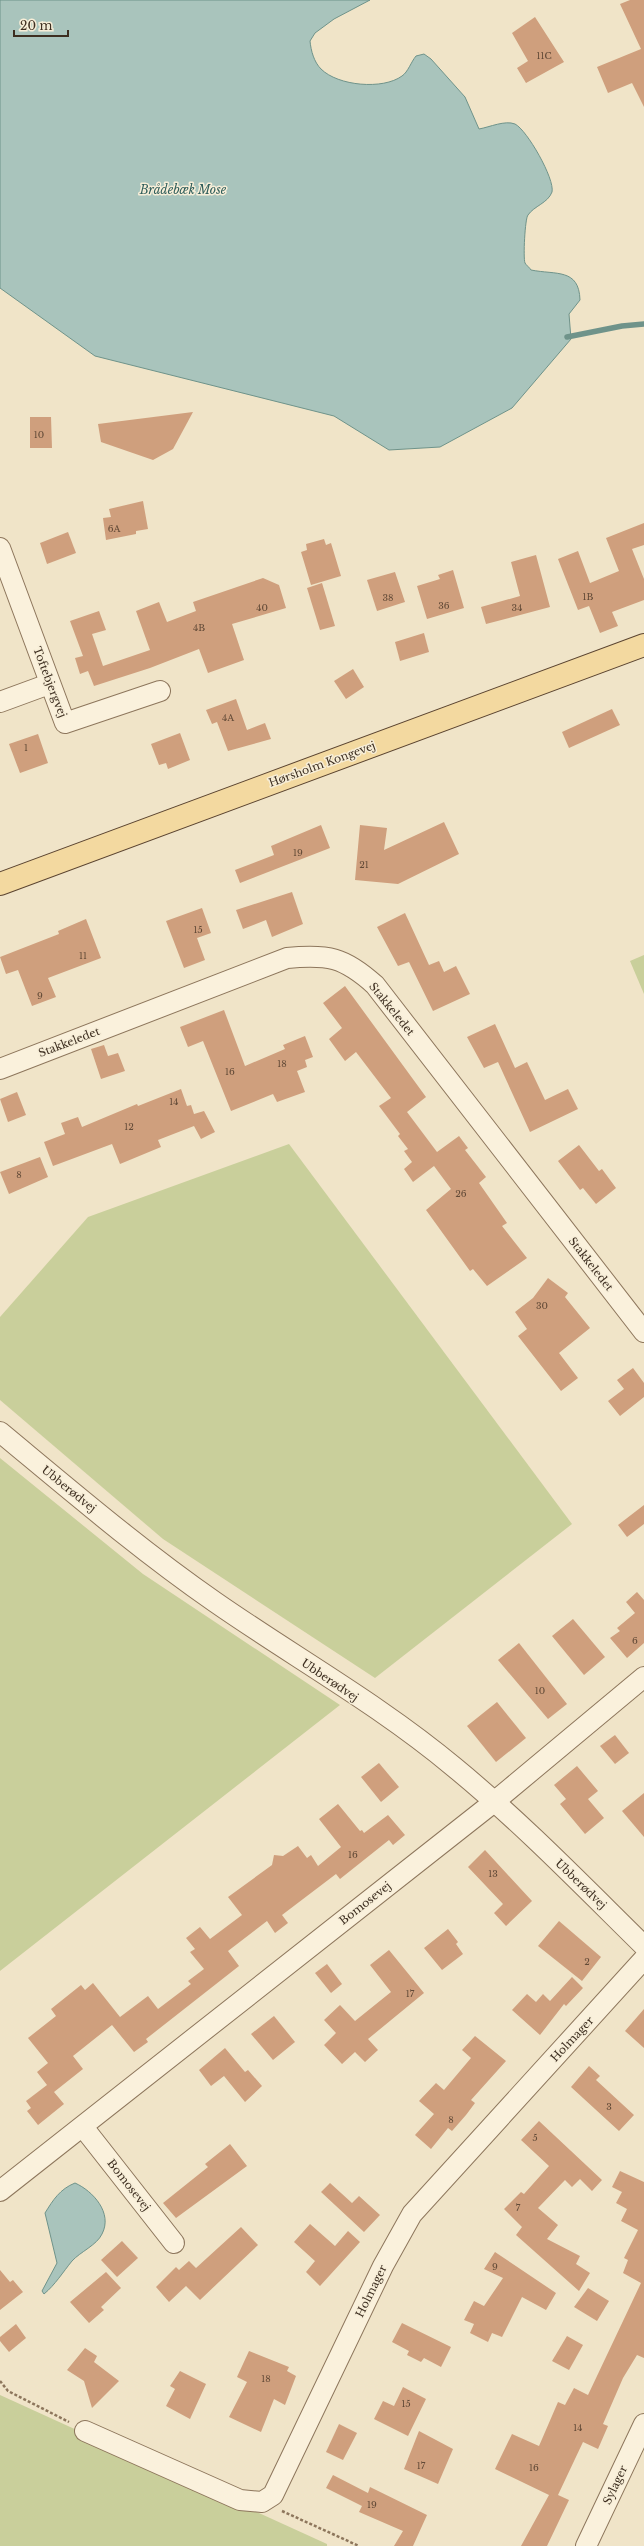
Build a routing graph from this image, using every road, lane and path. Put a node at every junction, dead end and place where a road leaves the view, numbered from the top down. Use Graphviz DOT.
graph roads {
  1 [pos="0,548"];
  2 [pos="644,645"];
  3 [pos="49,684"];
  4 [pos="160,690"];
  5 [pos="0,702"];
  6 [pos="0,884"];
  7 [pos="0,1069"];
  8 [pos="644,1332"];
  9 [pos="0,1432"];
  10 [pos="644,1677"];
  11 [pos="494,1802"];
  12 [pos="644,1946"];
  13 [pos="644,1959"];
  14 [pos="83,2127"];
  15 [pos="0,2192"];
  16 [pos="174,2243"];
  17 [pos="0,2381"];
  18 [pos="644,2424"];
  19 [pos="85,2430"];
  20 [pos="262,2502"];
  21 [pos="360,2546"];
  22 [pos="586,2546"];
  1 -- 3 [label="street, Toftebjergvej"];
  2 -- 6 [label="main road, Hørsholm Kongevej"];
  3 -- 4 [label="street, Toftebjergvej"];
  3 -- 5 [label="street"];
  7 -- 8 [label="street, Stakkeledet"];
  9 -- 11 [label="street, Ubberødvej"];
  10 -- 11 [label="street, Bomosevej"];
  11 -- 12 [label="street, Ubberødvej"];
  11 -- 14 [label="street, Bomosevej"];
  13 -- 20 [label="street, Holmager"];
  14 -- 15 [label="street, Bomosevej"];
  14 -- 16 [label="street, Bomosevej"];
  17 -- 19 [label="path"];
  18 -- 22 [label="street, Sylager"];
  19 -- 20 [label="street"];
  20 -- 21 [label="path"];
}
